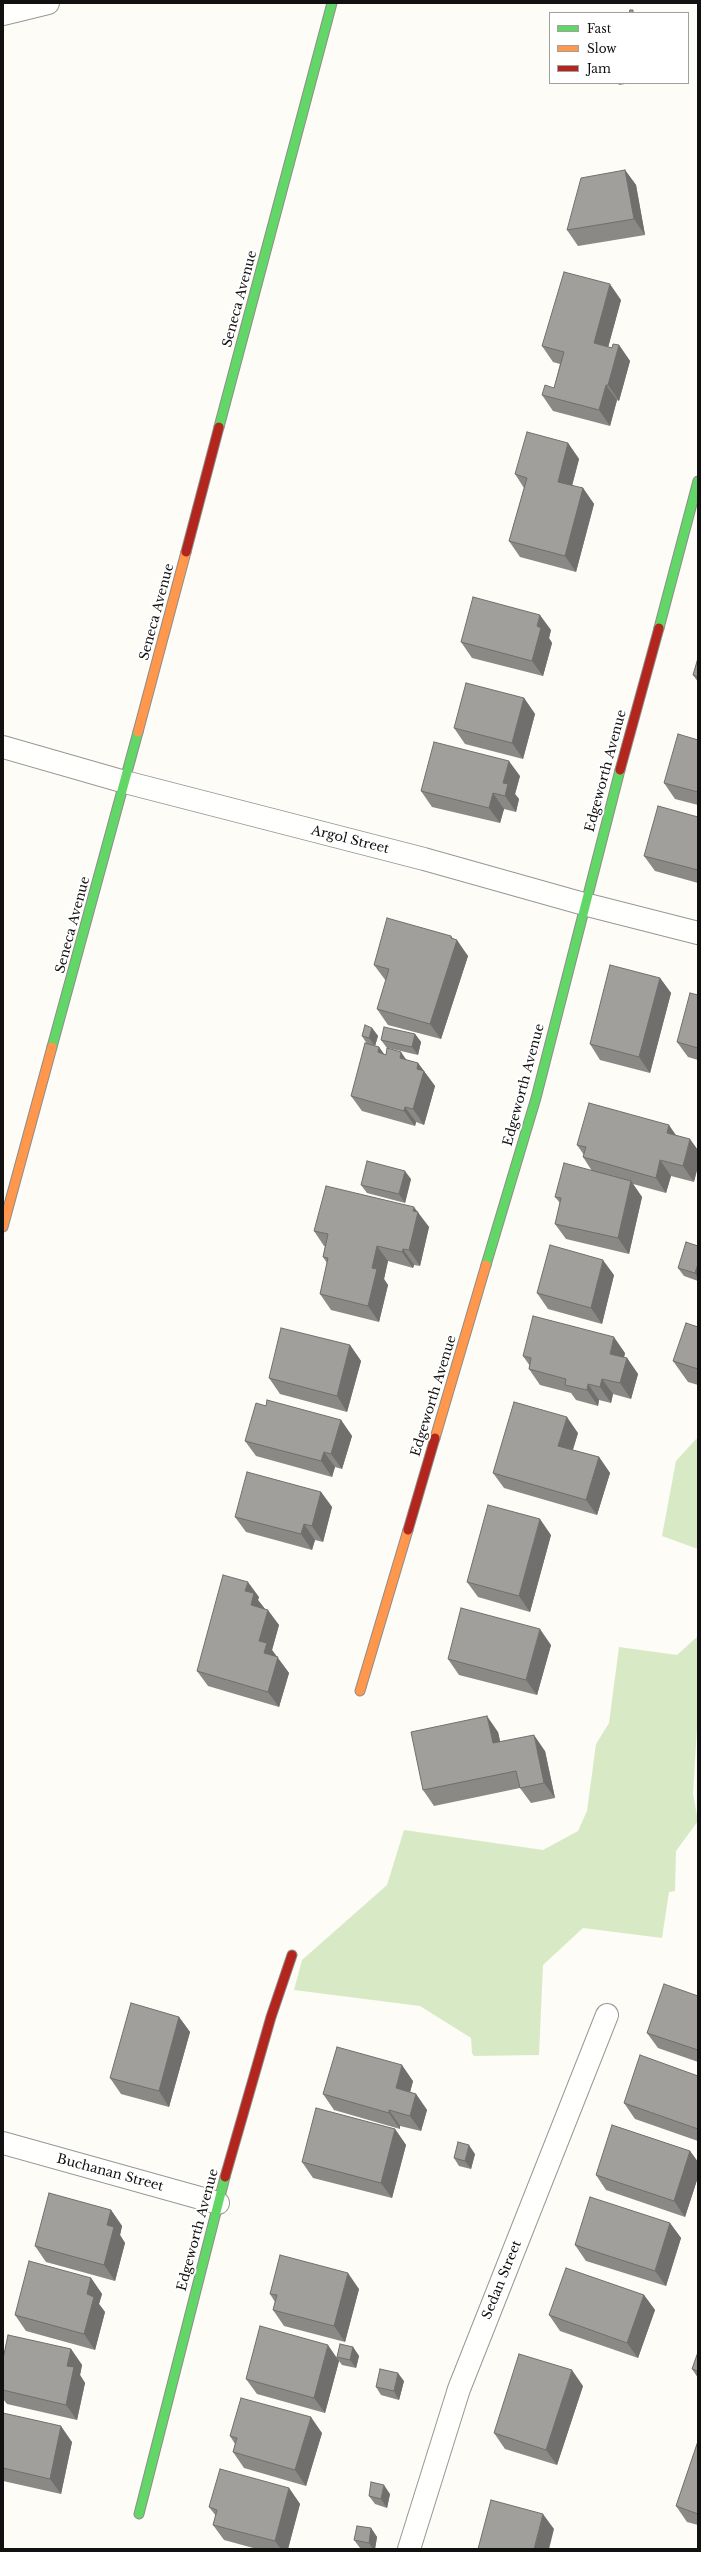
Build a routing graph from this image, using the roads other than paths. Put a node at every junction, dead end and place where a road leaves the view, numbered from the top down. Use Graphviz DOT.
graph roads {
  1 [pos="48,3"];
  2 [pos="332,3"];
  3 [pos="3,14"];
  4 [pos="698,481"];
  5 [pos="3,747"];
  6 [pos="125,782"];
  7 [pos="584,904"];
  8 [pos="698,933"];
  9 [pos="3,1227"];
  10 [pos="360,1691"];
  11 [pos="292,1955"];
  12 [pos="607,2015"];
  13 [pos="3,2143"];
  14 [pos="218,2203"];
  15 [pos="139,2514"];
  16 [pos="409,2549"];
  1 -- 3 [label="street"];
  2 -- 6 [label="street, Seneca Avenue"];
  4 -- 7 [label="street, Edgeworth Avenue"];
  5 -- 6 [label="street, Argol Street"];
  6 -- 7 [label="street, Argol Street"];
  6 -- 9 [label="street, Seneca Avenue"];
  7 -- 8 [label="street, Argol Street"];
  7 -- 10 [label="street, Edgeworth Avenue"];
  11 -- 14 [label="street, Edgeworth Avenue"];
  12 -- 16 [label="street, Sedan Street"];
  13 -- 14 [label="street, Buchanan Street"];
  14 -- 15 [label="street, Edgeworth Avenue"];
}
